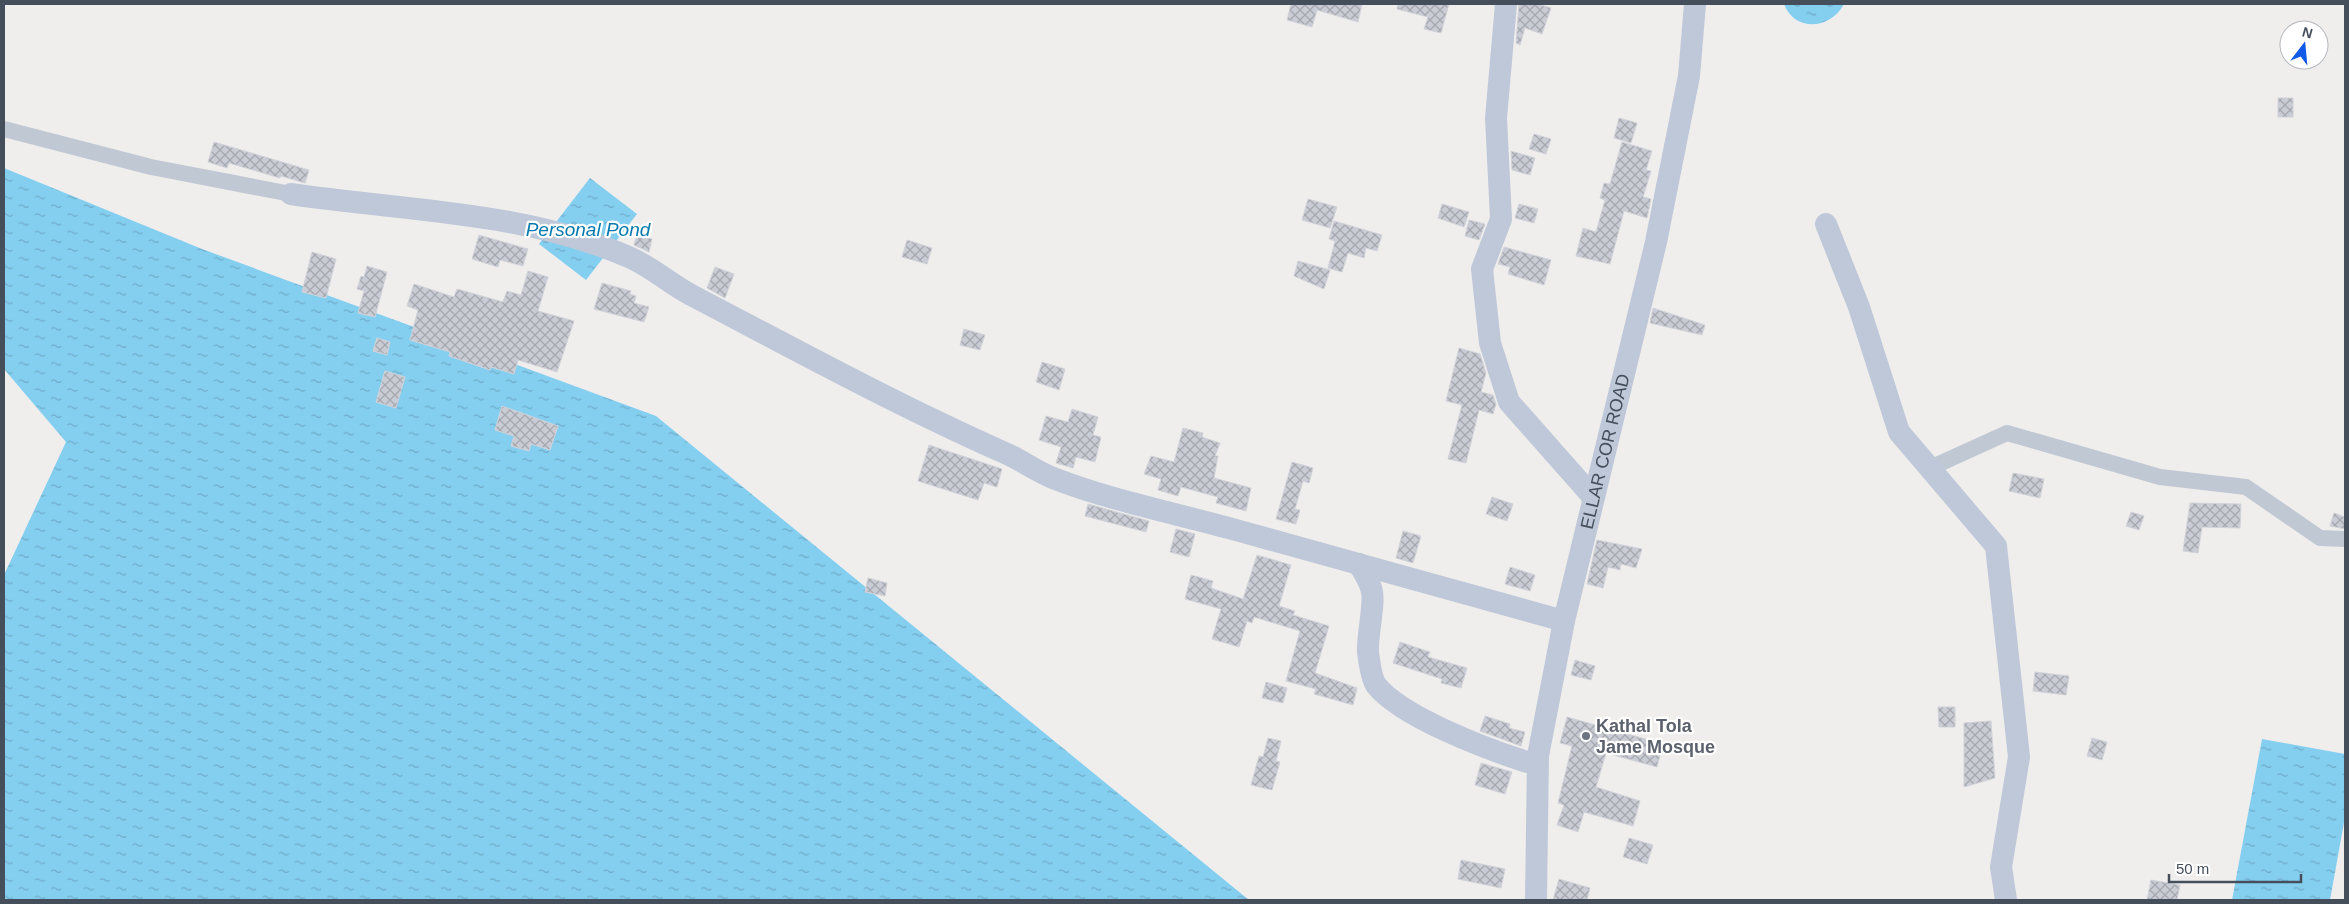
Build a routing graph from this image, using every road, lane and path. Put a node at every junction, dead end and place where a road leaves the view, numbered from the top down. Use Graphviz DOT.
graph roads {
  1 [pos="1506,4"];
  2 [pos="1695,4"];
  3 [pos="4,129"];
  4 [pos="291,194"];
  5 [pos="1826,224"];
  6 [pos="1930,468"];
  7 [pos="1593,498"];
  8 [pos="2345,539"];
  9 [pos="1359,564"];
  10 [pos="1564,621"];
  11 [pos="1527,762"];
  12 [pos="1536,900"];
  13 [pos="2006,900"];
  1 -- 7 [label="street"];
  2 -- 7 [label="street, ELLAR COR ROAD"];
  3 -- 4 [label="street"];
  4 -- 9 [label="street"];
  5 -- 6 [label="street"];
  6 -- 8 [label="street"];
  6 -- 13 [label="street"];
  7 -- 10 [label="street, ELLAR COR ROAD"];
  9 -- 10 [label="street"];
  9 -- 11 [label="street"];
  10 -- 12 [label="street, ELLAR COR ROAD"];
}
